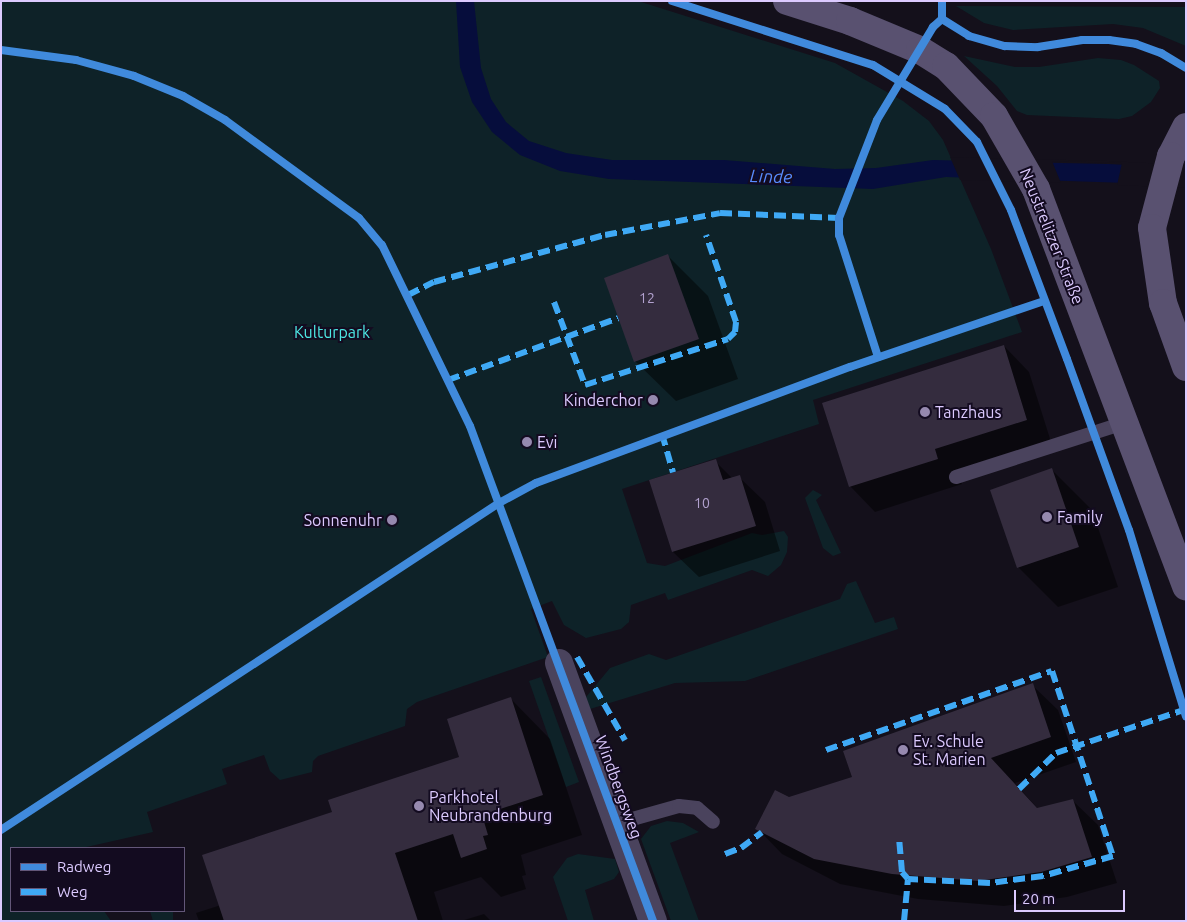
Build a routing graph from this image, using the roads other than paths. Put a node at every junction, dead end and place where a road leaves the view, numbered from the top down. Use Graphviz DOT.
graph roads {
  1 [pos="786,1"];
  2 [pos="1186,127"];
  3 [pos="1186,367"];
  4 [pos="1124,423"];
  5 [pos="956,476"];
  6 [pos="1186,587"];
  7 [pos="558,663"];
  8 [pos="713,822"];
  9 [pos="618,823"];
  10 [pos="653,921"];
  1 -- 4 [label="main road, Neustrelitzer Straße"];
  2 -- 3 [label="main road"];
  4 -- 5 [label="lane"];
  4 -- 6 [label="main road, Neustrelitzer Straße"];
  7 -- 9 [label="street, Windbergsweg"];
  8 -- 9 [label="lane"];
  9 -- 10 [label="street, Windbergsweg"];
}
